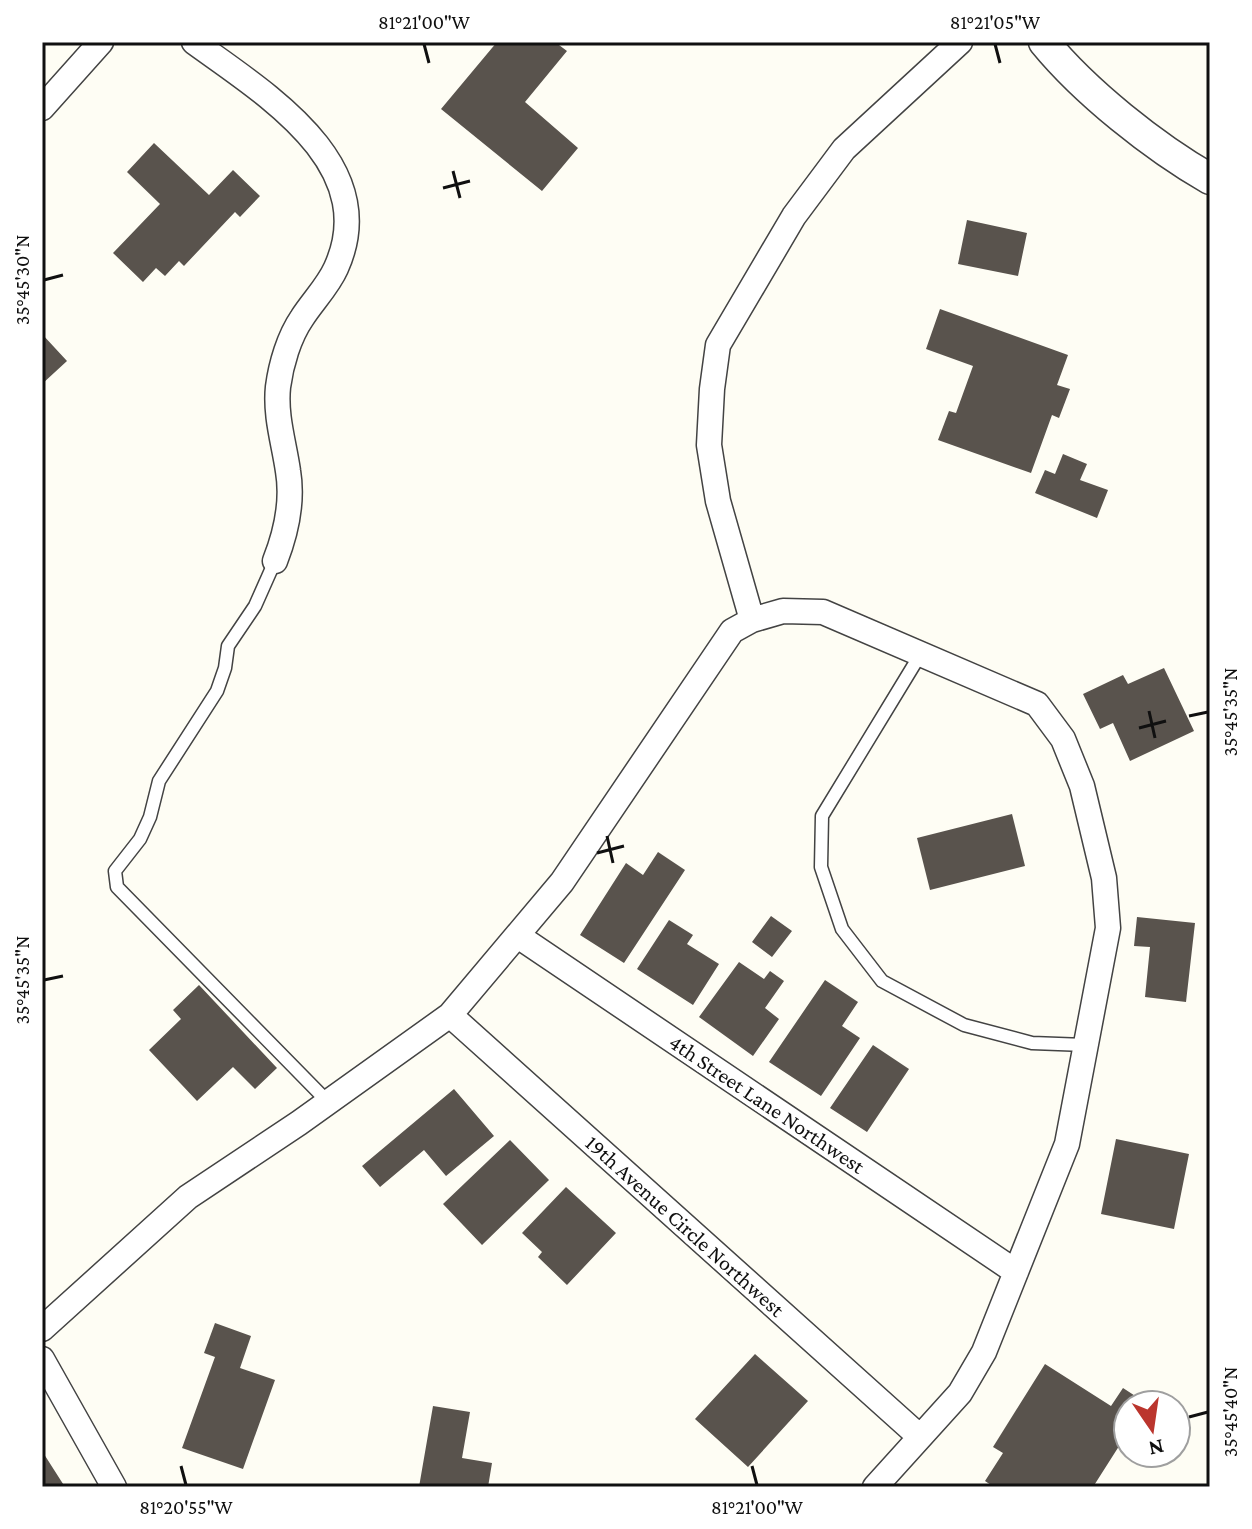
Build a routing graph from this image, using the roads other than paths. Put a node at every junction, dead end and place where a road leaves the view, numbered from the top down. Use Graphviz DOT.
graph roads {
  1 [pos="101,42"];
  2 [pos="194,42"];
  3 [pos="960,42"];
  4 [pos="1044,42"];
  5 [pos="42,108"];
  6 [pos="1210,179"];
  7 [pos="275,561"];
  8 [pos="752,620"];
  9 [pos="920,655"];
  10 [pos="518,936"];
  11 [pos="450,1015"];
  12 [pos="1085,1045"];
  13 [pos="328,1102"];
  14 [pos="1016,1272"];
  15 [pos="42,1329"];
  16 [pos="42,1359"];
  17 [pos="920,1437"];
  18 [pos="114,1487"];
  19 [pos="875,1487"];
  1 -- 5 [label="street"];
  2 -- 7 [label="street"];
  3 -- 8 [label="street"];
  4 -- 6 [label="street"];
  7 -- 13 [label="lane"];
  8 -- 9 [label="street"];
  8 -- 10 [label="street"];
  9 -- 12 [label="street"];
  9 -- 12 [label="lane"];
  10 -- 11 [label="street"];
  10 -- 14 [label="street, 4th Street Lane Northwest"];
  11 -- 13 [label="street"];
  11 -- 17 [label="street, 19th Avenue Circle Northwest"];
  12 -- 14 [label="street"];
  13 -- 15 [label="street"];
  14 -- 17 [label="street"];
  16 -- 18 [label="street"];
  17 -- 19 [label="street"];
}
